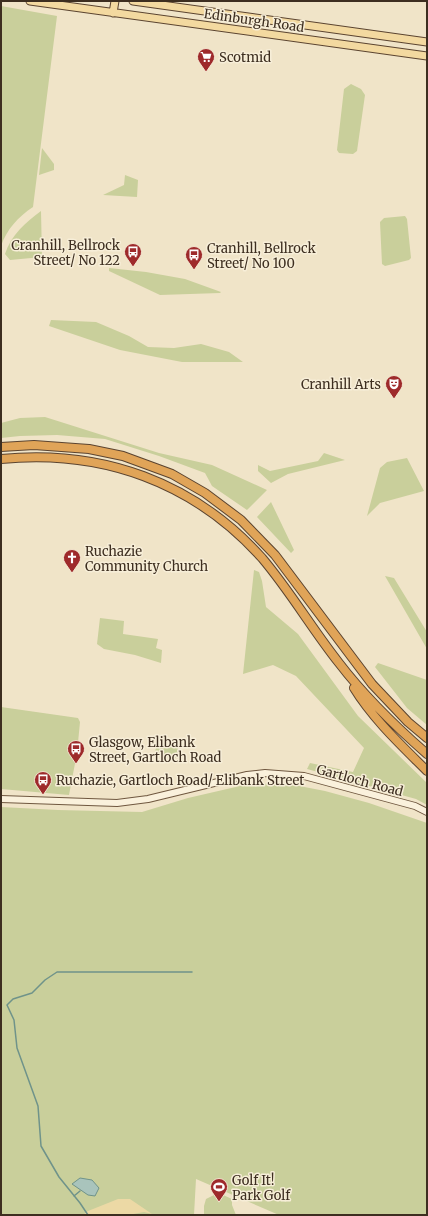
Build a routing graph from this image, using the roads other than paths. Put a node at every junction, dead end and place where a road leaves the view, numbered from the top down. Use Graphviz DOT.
graph roads {
  1 [pos="30,1"];
  2 [pos="115,1"];
  3 [pos="133,1"];
  4 [pos="62,3"];
  5 [pos="113,13"];
  6 [pos="427,42"];
  7 [pos="427,56"];
  8 [pos="1,447"];
  9 [pos="1,459"];
  10 [pos="339,663"];
  11 [pos="427,738"];
  12 [pos="427,754"];
  13 [pos="427,771"];
  14 [pos="1,798"];
  15 [pos="427,812"];
  1 -- 4 [label="main road, Edinburgh Road"];
  2 -- 5 [label="main road"];
  3 -- 6 [label="main road, Edinburgh Road"];
  4 -- 5 [label="main road, Edinburgh Road"];
  5 -- 7 [label="main road, Edinburgh Road"];
  8 -- 11 [label="highway"];
  9 -- 10 [label="highway"];
  10 -- 12 [label="highway"];
  10 -- 13 [label="highway"];
  14 -- 15 [label="main road, Gartloch Road"];
}
